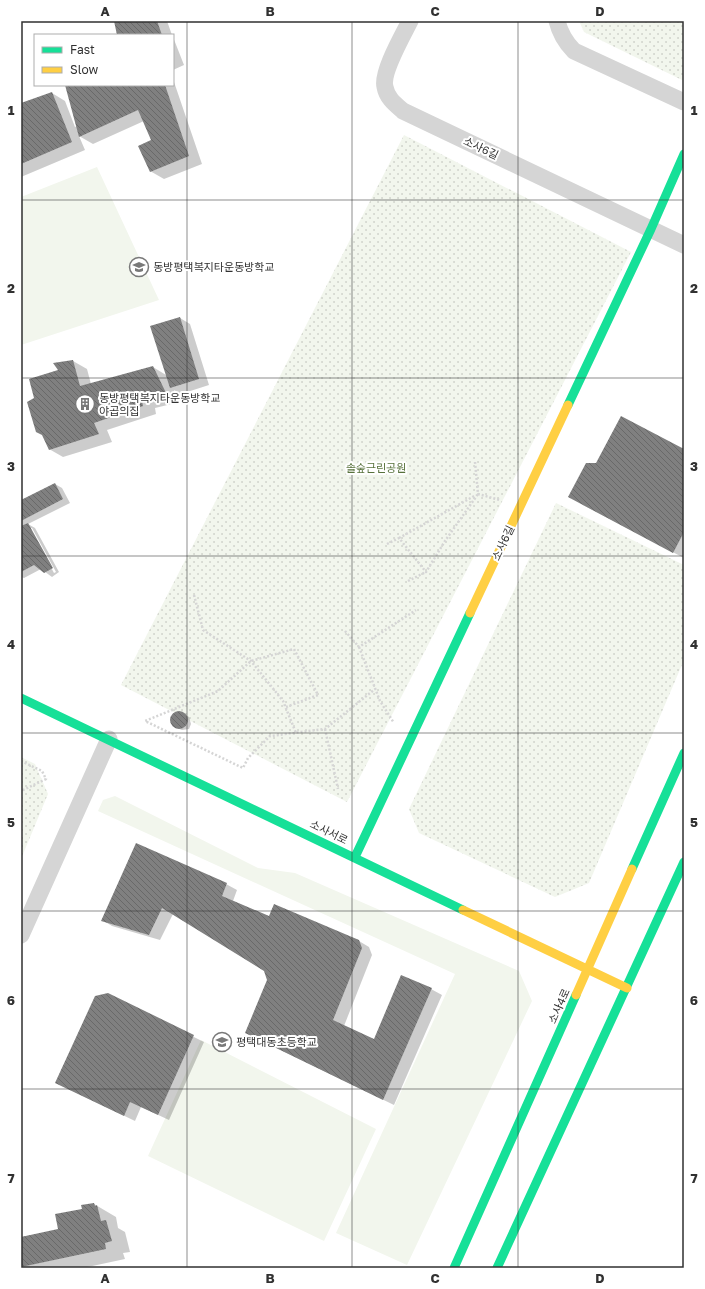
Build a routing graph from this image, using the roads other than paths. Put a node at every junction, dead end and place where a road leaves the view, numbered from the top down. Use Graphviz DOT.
graph roads {
  1 [pos="410,21"];
  2 [pos="556,21"];
  3 [pos="684,102"];
  4 [pos="684,154"];
  5 [pos="651,228"];
  6 [pos="684,245"];
  7 [pos="21,698"];
  8 [pos="109,739"];
  9 [pos="684,752"];
  10 [pos="355,857"];
  11 [pos="684,862"];
  12 [pos="21,935"];
  13 [pos="588,969"];
  14 [pos="627,988"];
  15 [pos="454,1268"];
  16 [pos="496,1268"];
  1 -- 5 [label="street, 소사6길"];
  2 -- 3 [label="street"];
  4 -- 5 [label="street"];
  5 -- 6 [label="street, 소사6길"];
  5 -- 10 [label="street, 소사6길"];
  7 -- 8 [label="street, 소사서로"];
  8 -- 10 [label="street, 소사서로"];
  8 -- 12 [label="street"];
  9 -- 13 [label="street, 소사4로"];
  10 -- 13 [label="street, 소사서로"];
  11 -- 14 [label="street"];
  13 -- 14 [label="street, 소사서로"];
  13 -- 15 [label="street, 소사4로"];
  14 -- 16 [label="street"];
}
